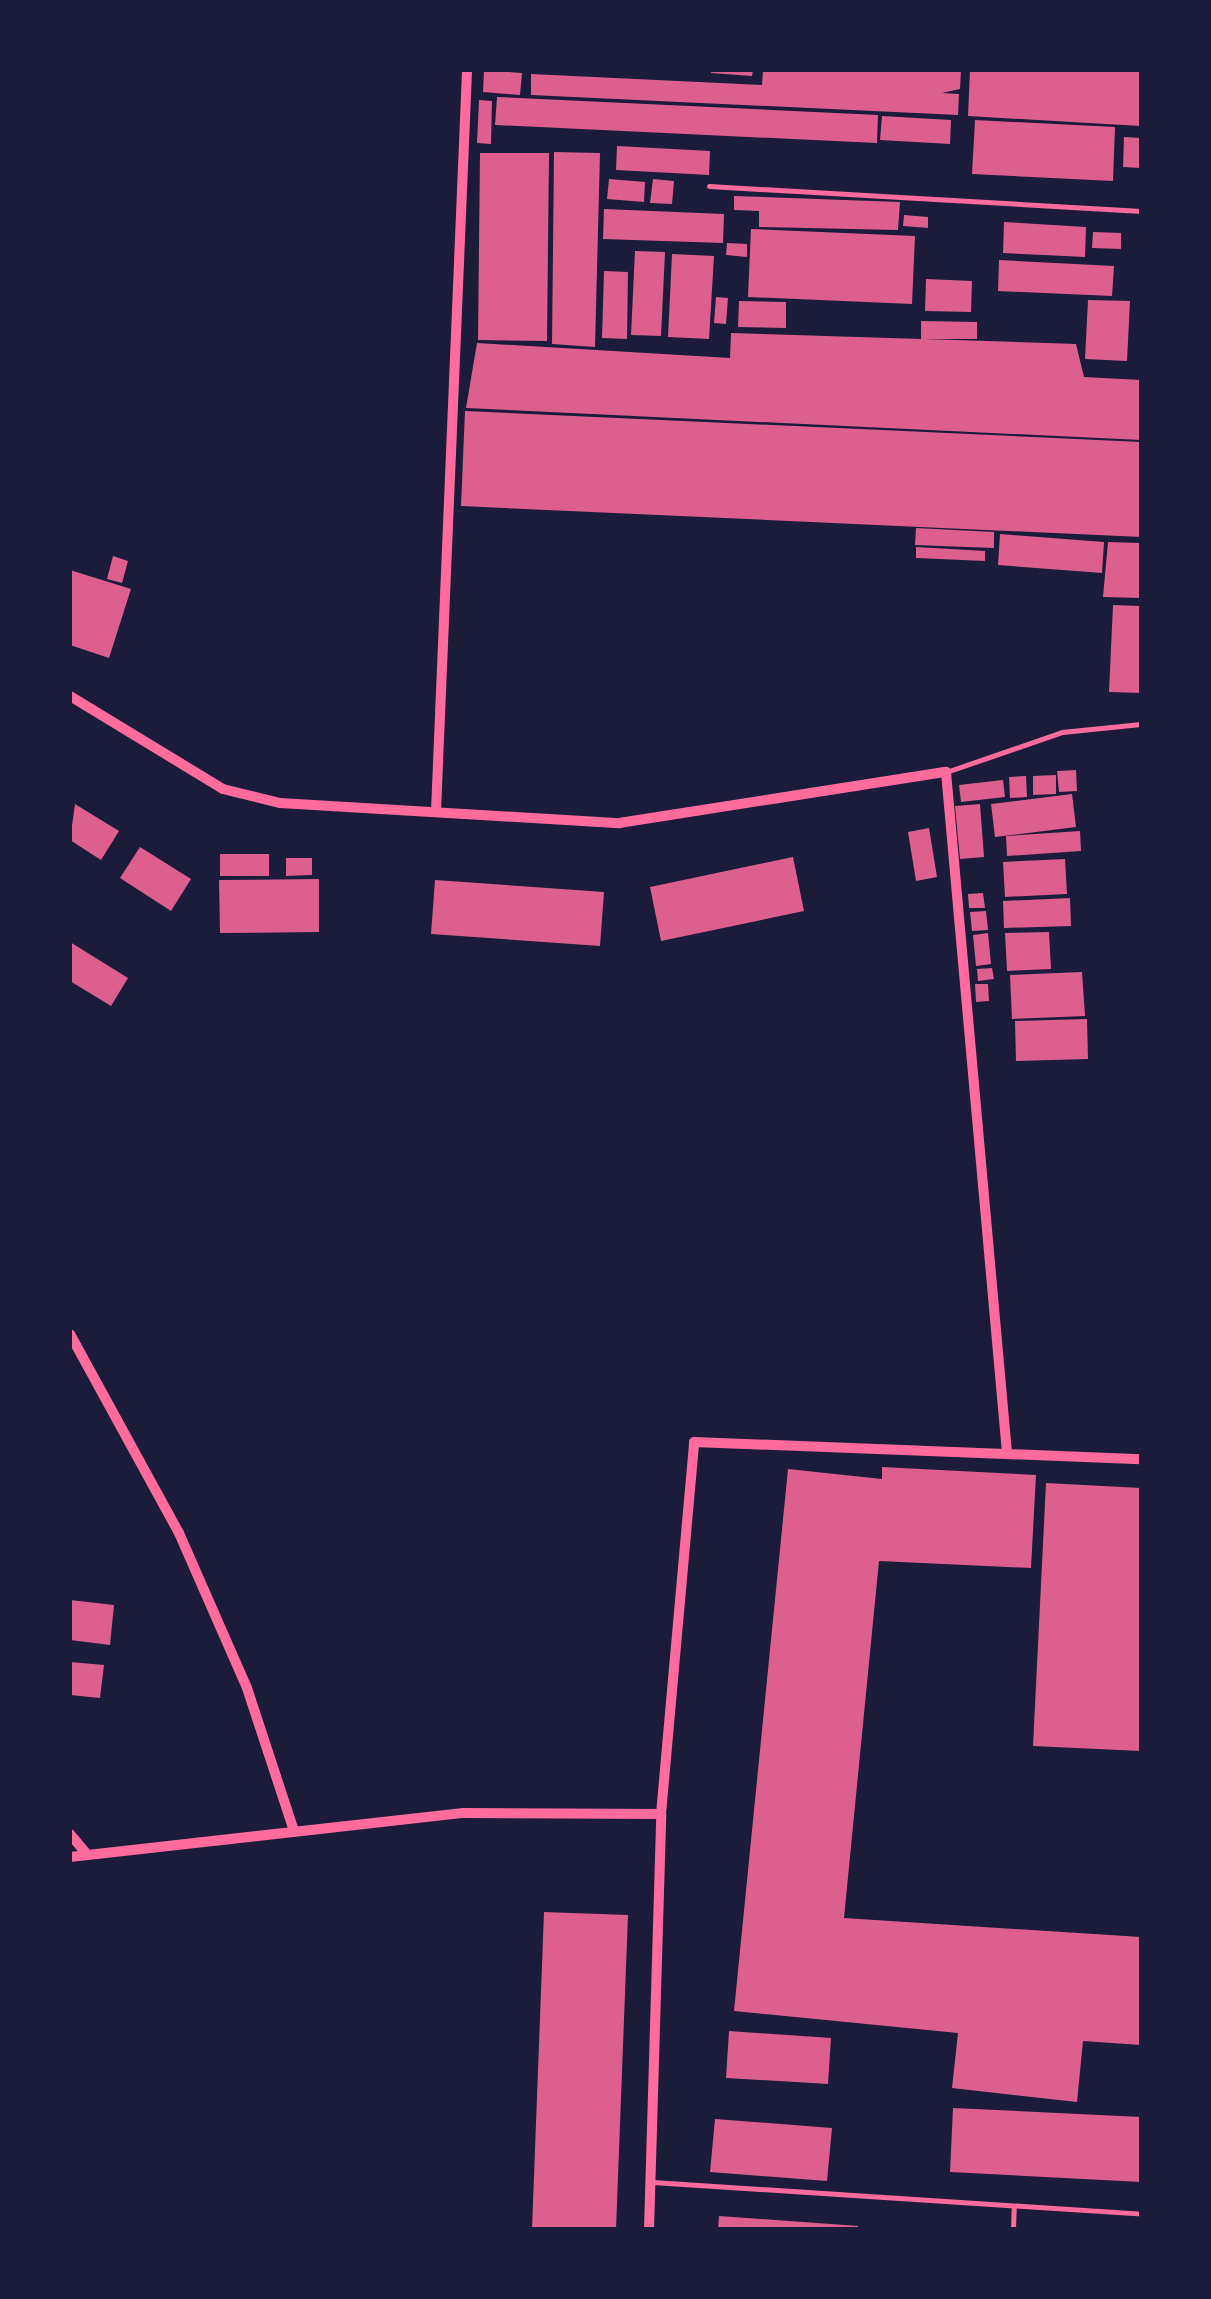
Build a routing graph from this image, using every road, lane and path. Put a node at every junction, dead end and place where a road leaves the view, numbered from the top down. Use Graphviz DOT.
graph roads {
  1 [pos="468,70"];
  2 [pos="709,186"];
  3 [pos="1141,212"];
  4 [pos="70,696"];
  5 [pos="1141,724"];
  6 [pos="946,772"];
  7 [pos="436,811"];
  8 [pos="70,1334"];
  9 [pos="1006,1454"];
  10 [pos="1141,1459"];
  11 [pos="661,1814"];
  12 [pos="294,1831"];
  13 [pos="70,1834"];
  14 [pos="87,1854"];
  15 [pos="70,1857"];
  16 [pos="652,2182"];
  17 [pos="1014,2206"];
  18 [pos="1141,2214"];
  19 [pos="649,2229"];
  20 [pos="1014,2229"];
  1 -- 7 [label="street"];
  2 -- 3 [label="lane"];
  4 -- 7 [label="street"];
  5 -- 6 [label="lane"];
  6 -- 7 [label="street"];
  6 -- 9 [label="street"];
  8 -- 12 [label="street"];
  9 -- 10 [label="street"];
  9 -- 11 [label="street"];
  11 -- 12 [label="street"];
  11 -- 16 [label="street"];
  12 -- 14 [label="street"];
  13 -- 14 [label="street"];
  14 -- 15 [label="street"];
  16 -- 17 [label="lane"];
  16 -- 19 [label="street"];
  17 -- 18 [label="lane"];
  17 -- 20 [label="lane"];
}
